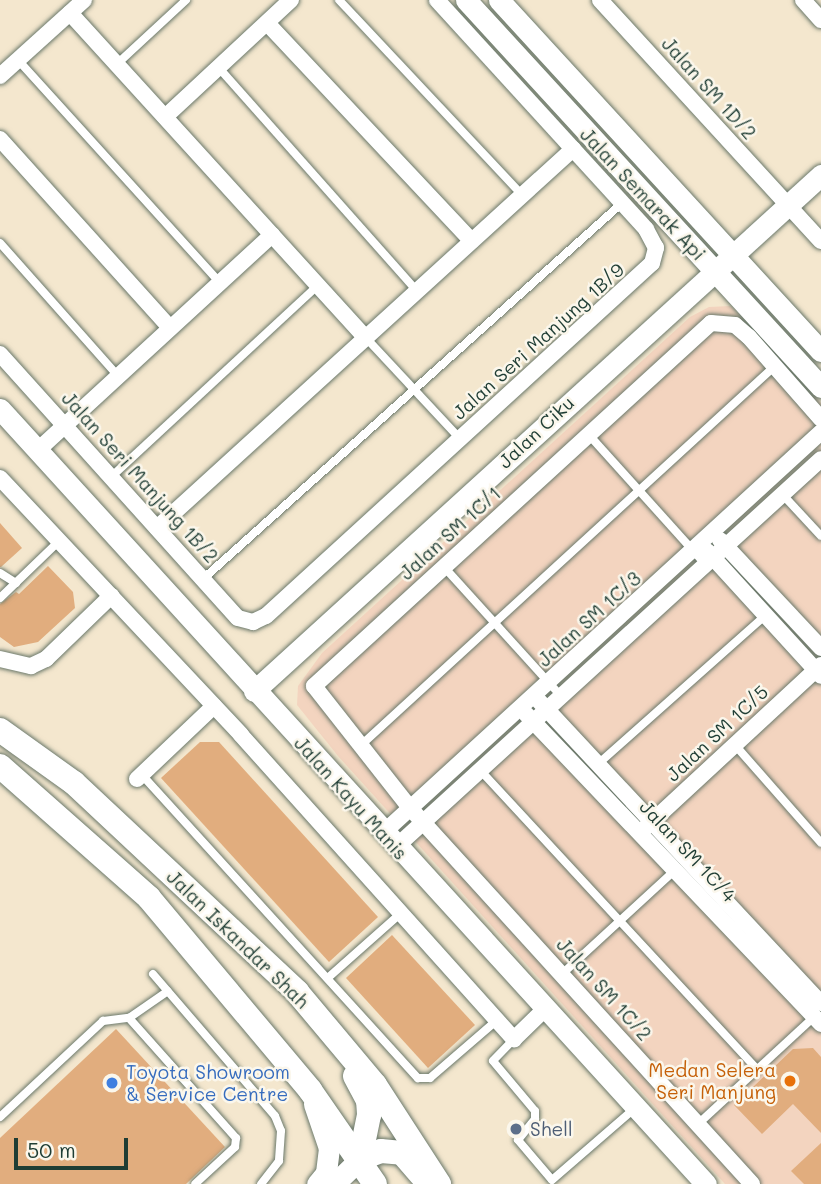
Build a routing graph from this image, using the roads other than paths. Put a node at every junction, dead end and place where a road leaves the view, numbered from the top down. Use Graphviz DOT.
graph roads {
  1 [pos="84,0"];
  2 [pos="186,0"];
  3 [pos="291,0"];
  4 [pos="339,0"];
  5 [pos="437,0"];
  6 [pos="466,0"];
  7 [pos="499,0"];
  8 [pos="600,0"];
  9 [pos="803,0"];
  10 [pos="70,13"];
  11 [pos="821,20"];
  12 [pos="267,23"];
  13 [pos="18,60"];
  14 [pos="117,64"];
  15 [pos="219,68"];
  16 [pos="0,76"];
  17 [pos="165,117"];
  18 [pos="0,139"];
  19 [pos="573,149"];
  20 [pos="821,175"];
  21 [pos="522,195"];
  22 [pos="622,203"];
  23 [pos="789,203"];
  24 [pos="819,233"];
  25 [pos="272,234"];
  26 [pos="472,241"];
  27 [pos="0,243"];
  28 [pos="731,254"];
  29 [pos="714,269"];
  30 [pos="220,283"];
  31 [pos="318,285"];
  32 [pos="417,291"];
  33 [pos="170,328"];
  34 [pos="366,338"];
  35 [pos="821,351"];
  36 [pos="0,354"];
  37 [pos="775,366"];
  38 [pos="118,376"];
  39 [pos="821,387"];
  40 [pos="415,390"];
  41 [pos="0,409"];
  42 [pos="821,419"];
  43 [pos="64,425"];
  44 [pos="821,432"];
  45 [pos="589,435"];
  46 [pos="461,440"];
  47 [pos="38,450"];
  48 [pos="821,458"];
  49 [pos="111,477"];
  50 [pos="0,478"];
  51 [pos="641,493"];
  52 [pos="782,494"];
  53 [pos="158,528"];
  54 [pos="821,536"];
  55 [pos="59,541"];
  56 [pos="703,543"];
  57 [pos="726,546"];
  58 [pos="709,561"];
  59 [pos="444,567"];
  60 [pos="0,573"];
  61 [pos="203,579"];
  62 [pos="16,583"];
  63 [pos="111,596"];
  64 [pos="0,598"];
  65 [pos="766,615"];
  66 [pos="253,622"];
  67 [pos="497,625"];
  68 [pos="821,649"];
  69 [pos="0,659"];
  70 [pos="819,670"];
  71 [pos="555,689"];
  72 [pos="254,691"];
  73 [pos="540,703"];
  74 [pos="214,706"];
  75 [pos="522,709"];
  76 [pos="534,720"];
  77 [pos="0,730"];
  78 [pos="735,745"];
  79 [pos="359,747"];
  80 [pos="598,764"];
  81 [pos="0,766"];
  82 [pos="480,770"];
  83 [pos="139,777"];
  84 [pos="410,808"];
  85 [pos="424,822"];
  86 [pos="647,826"];
  87 [pos="389,840"];
  88 [pos="821,843"];
  89 [pos="676,869"];
  90 [pos="401,913"];
  91 [pos="618,922"];
  92 [pos="153,974"];
  93 [pos="562,974"];
  94 [pos="330,976"];
  95 [pos="168,991"];
  96 [pos="296,992"];
  97 [pos="545,1009"];
  98 [pos="819,1013"];
  99 [pos="129,1018"];
  100 [pos="496,1021"];
  101 [pos="514,1039"];
  102 [pos="757,1069"];
  103 [pos="310,1090"];
  104 [pos="636,1107"];
  105 [pos="0,1117"];
  106 [pos="698,1124"];
  107 [pos="360,1159"];
  108 [pos="549,1182"];
  109 [pos="195,1184"];
  110 [pos="261,1184"];
  111 [pos="317,1184"];
  112 [pos="334,1184"];
  113 [pos="374,1184"];
  114 [pos="427,1184"];
  115 [pos="439,1184"];
  116 [pos="706,1184"];
  117 [pos="752,1184"];
  1 -- 10 [label="street"];
  2 -- 14 [label="lane"];
  3 -- 12 [label="street"];
  4 -- 21 [label="lane"];
  5 -- 19 [label="street, Jalan Seri Manjung 1B/9"];
  6 -- 29 [label="street, Jalan Semarak Api"];
  7 -- 28 [label="street, Jalan Semarak Api"];
  8 -- 23 [label="street, Jalan SM 1D/2"];
  9 -- 11 [label="street"];
  10 -- 13 [label="street"];
  10 -- 14 [label="street"];
  12 -- 15 [label="street"];
  12 -- 26 [label="street"];
  13 -- 16 [label="street"];
  13 -- 30 [label="lane"];
  14 -- 17 [label="street"];
  15 -- 17 [label="street"];
  15 -- 32 [label="lane"];
  17 -- 25 [label="street"];
  18 -- 33 [label="street"];
  19 -- 21 [label="street"];
  19 -- 22 [label="street, Jalan Seri Manjung 1B/9"];
  20 -- 23 [label="street, Jalan Ciku"];
  21 -- 26 [label="street"];
  22 -- 40 [label="lane"];
  22 -- 46 [label="street, Jalan Seri Manjung 1B/9"];
  23 -- 24 [label="street, Jalan SM 1D/2"];
  23 -- 28 [label="street, Jalan Ciku"];
  25 -- 30 [label="street"];
  25 -- 31 [label="street"];
  26 -- 32 [label="street"];
  27 -- 38 [label="lane"];
  28 -- 29 [label="street, Jalan Ciku"];
  28 -- 35 [label="street, Jalan Semarak Api"];
  29 -- 39 [label="street, Jalan Semarak Api"];
  29 -- 72 [label="street, Jalan Ciku"];
  30 -- 33 [label="street"];
  31 -- 34 [label="street"];
  31 -- 49 [label="lane"];
  32 -- 34 [label="street"];
  33 -- 38 [label="street"];
  34 -- 40 [label="lane"];
  34 -- 53 [label="street"];
  36 -- 43 [label="street, Jalan Seri Manjung 1B/2"];
  37 -- 42 [label="street, Jalan SM 1C/1"];
  37 -- 45 [label="street, Jalan SM 1C/1"];
  37 -- 51 [label="lane"];
  38 -- 43 [label="street"];
  40 -- 46 [label="lane"];
  40 -- 61 [label="lane"];
  41 -- 47 [label="street, Jalan Kayu Manis"];
  43 -- 47 [label="street"];
  43 -- 49 [label="street, Jalan Seri Manjung 1B/2"];
  44 -- 56 [label="street, Jalan SM 1C/3"];
  45 -- 51 [label="lane"];
  45 -- 59 [label="street, Jalan SM 1C/1"];
  46 -- 66 [label="street, Jalan Seri Manjung 1B/9"];
  47 -- 72 [label="street, Jalan Kayu Manis"];
  48 -- 52 [label="street, Jalan SM 1C/3"];
  49 -- 53 [label="street, Jalan Seri Manjung 1B/2"];
  50 -- 55 [label="street"];
  51 -- 56 [label="lane"];
  51 -- 67 [label="lane"];
  52 -- 54 [label="lane"];
  52 -- 57 [label="street, Jalan SM 1C/3"];
  53 -- 61 [label="street, Jalan Seri Manjung 1B/2"];
  55 -- 62 [label="lane"];
  55 -- 63 [label="street"];
  56 -- 57 [label="street"];
  56 -- 58 [label="street"];
  56 -- 71 [label="street, Jalan SM 1C/3"];
  57 -- 58 [label="street, Jalan SM 1C/3"];
  57 -- 68 [label="street"];
  58 -- 65 [label="street"];
  58 -- 71 [label="street, Jalan SM 1C/3"];
  59 -- 67 [label="lane"];
  59 -- 79 [label="street, Jalan SM 1C/1"];
  60 -- 62 [label="lane"];
  61 -- 66 [label="street, Jalan Seri Manjung 1B/2"];
  62 -- 64 [label="lane"];
  63 -- 69 [label="street"];
  63 -- 74 [label="street"];
  65 -- 70 [label="street"];
  65 -- 80 [label="lane"];
  67 -- 71 [label="lane"];
  67 -- 79 [label="lane"];
  70 -- 78 [label="street, Jalan SM 1C/5"];
  71 -- 73 [label="street, Jalan SM 1C/3"];
  72 -- 87 [label="street, Jalan Kayu Manis"];
  73 -- 75 [label="street, Jalan SM 1C/3"];
  73 -- 76 [label="street, Jalan SM 1C/3"];
  73 -- 80 [label="street, Jalan SM 1C/4"];
  74 -- 83 [label="street"];
  74 -- 90 [label="street"];
  75 -- 76 [label="street, Jalan SM 1C/4"];
  75 -- 84 [label="street, Jalan SM 1C/3"];
  76 -- 82 [label="street, Jalan SM 1C/3"];
  76 -- 86 [label="street, Jalan SM 1C/4"];
  77 -- 96 [label="main road, Jalan Iskandar Shah"];
  78 -- 86 [label="street, Jalan SM 1C/5"];
  78 -- 88 [label="lane"];
  79 -- 84 [label="street, Jalan SM 1C/1"];
  80 -- 86 [label="street, Jalan SM 1C/4"];
  81 -- 103 [label="main road, Jalan Iskandar Shah"];
  82 -- 85 [label="street, Jalan SM 1C/3"];
  82 -- 91 [label="lane"];
  83 -- 94 [label="lane"];
  84 -- 85 [label="street, Jalan SM 1C/2"];
  84 -- 87 [label="street, Jalan SM 1C/3"];
  85 -- 87 [label="street, Jalan SM 1C/3"];
  85 -- 93 [label="street, Jalan SM 1C/2"];
  86 -- 89 [label="street, Jalan SM 1C/4"];
  86 -- 98 [label="street, Jalan SM 1C/4"];
  87 -- 97 [label="street, Jalan Kayu Manis"];
  89 -- 91 [label="lane"];
  89 -- 98 [label="street, Jalan SM 1C/4"];
  90 -- 94 [label="lane"];
  90 -- 100 [label="street"];
  91 -- 93 [label="lane"];
  91 -- 102 [label="lane"];
  92 -- 95 [label="lane"];
  93 -- 106 [label="street, Jalan SM 1C/2"];
  94 -- 100 [label="lane"];
  95 -- 99 [label="lane"];
  95 -- 110 [label="lane"];
  96 -- 107 [label="main road"];
  96 -- 115 [label="main road, Jalan Iskandar Shah"];
  97 -- 101 [label="street"];
  97 -- 104 [label="street, Jalan Kayu Manis"];
  98 -- 102 [label="lane"];
  99 -- 105 [label="lane"];
  99 -- 109 [label="lane"];
  100 -- 101 [label="street"];
  101 -- 108 [label="lane"];
  102 -- 106 [label="lane"];
  103 -- 107 [label="main road, Jalan Iskandar Shah"];
  103 -- 111 [label="street"];
  104 -- 108 [label="lane"];
  104 -- 116 [label="street, Jalan Kayu Manis"];
  106 -- 117 [label="street, Jalan SM 1C/2"];
  107 -- 112 [label="street"];
  107 -- 113 [label="main road, Jalan Iskandar Shah"];
  107 -- 114 [label="main road"];
}
